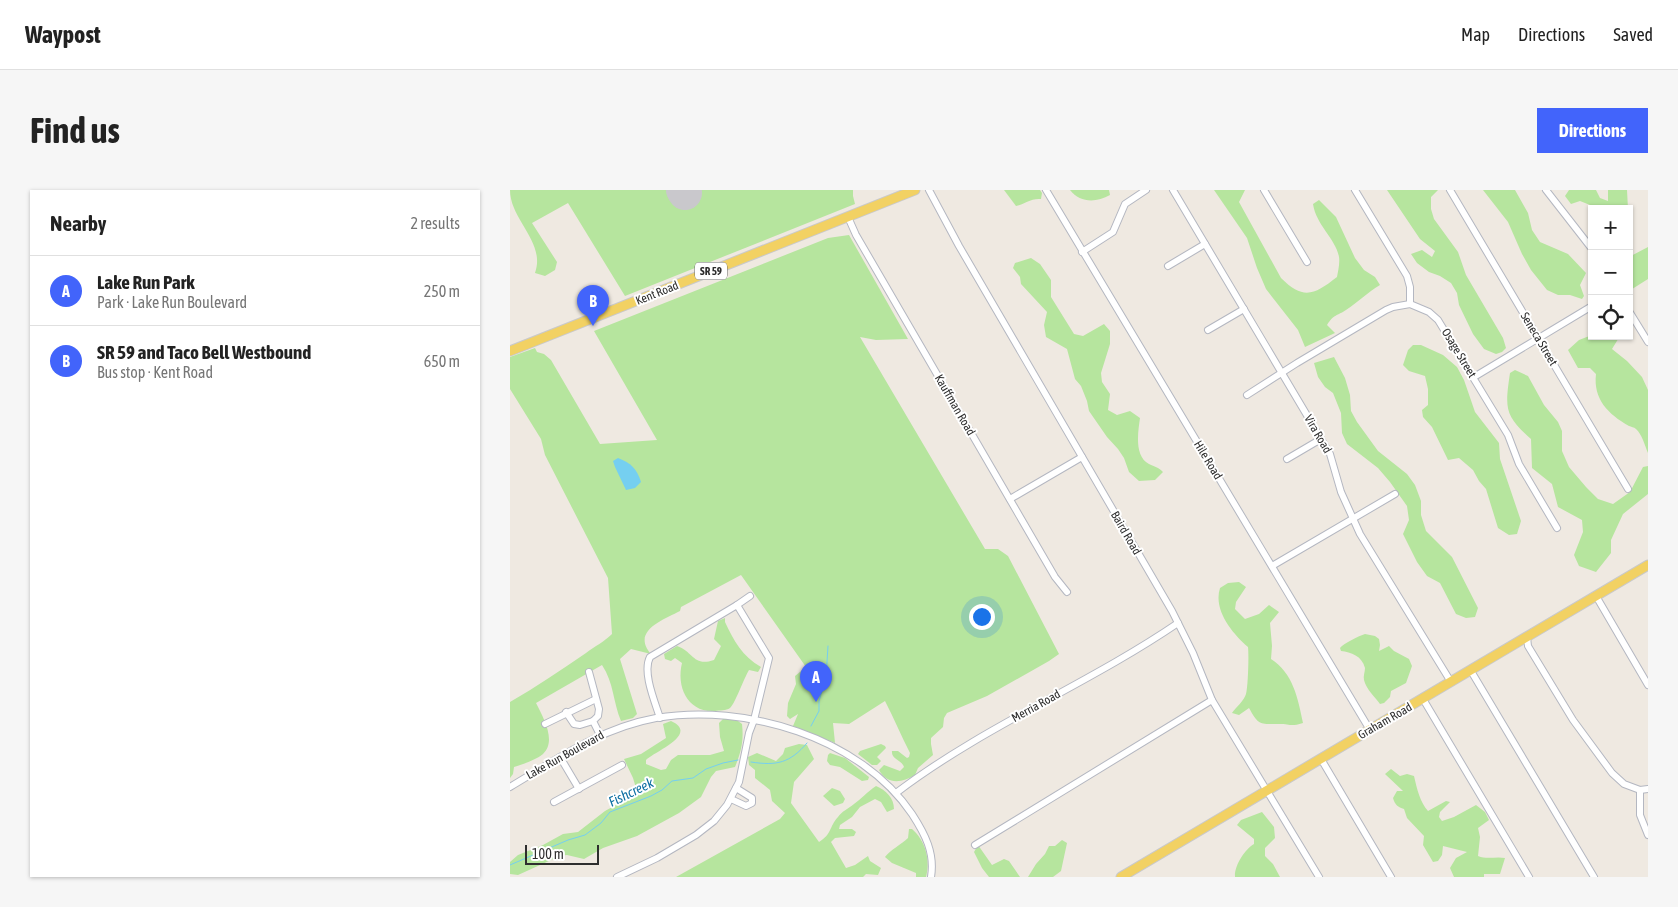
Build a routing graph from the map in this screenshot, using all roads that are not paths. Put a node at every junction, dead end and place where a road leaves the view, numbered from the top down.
1 (915, 190) edge
2 (929, 190) edge
3 (1046, 190) edge
4 (1146, 190) edge
5 (1173, 190) edge
6 (1264, 190) edge
7 (1355, 190) edge
8 (1450, 190) edge
9 (1546, 190) edge
10 (848, 217) junction
11 (1205, 244) junction
12 (1588, 244) edge
13 (1082, 252) junction
14 (1307, 262) dead end
15 (1168, 266) dead end
16 (1410, 304) junction
17 (1588, 308) edge
18 (1244, 309) junction
19 (1633, 318) edge
20 (1208, 330) dead end
21 (1539, 338) junction
22 (1648, 342) edge
23 (510, 351) edge
24 (1282, 373) junction
25 (1474, 377) junction
26 (1247, 395) dead end
27 (1321, 439) junction
28 (1082, 457) junction
29 (1287, 459) dead end
30 (1628, 488) dead end
31 (1395, 494) dead end
32 (1010, 499) junction
33 (1353, 520) junction
34 (1556, 528) dead end
35 (1648, 565) edge
36 (1272, 566) junction
37 (1067, 592) dead end
38 (750, 596) dead end
39 (1596, 596) junction
40 (737, 605) junction
41 (1178, 624) junction
42 (1527, 637) junction
43 (1471, 671) junction
44 (589, 672) dead end
45 (1451, 682) junction
46 (1648, 685) edge
47 (596, 699) junction
48 (1423, 699) junction
49 (1212, 700) junction
50 (566, 712) junction
51 (660, 718) junction
52 (754, 720) junction
53 (592, 721) junction
54 (545, 724) dead end
55 (1370, 730) junction
56 (600, 735) junction
57 (560, 757) junction
58 (1321, 759) junction
59 (622, 765) dead end
60 (510, 787) edge
61 (736, 788) junction
62 (1648, 789) edge
63 (579, 790) junction
64 (1267, 790) junction
65 (1640, 790) junction
66 (896, 792) junction
67 (730, 799) junction
68 (554, 802) dead end
69 (1648, 834) edge
70 (975, 845) dead end
71 (618, 877) edge
72 (931, 877) edge
73 (1121, 877) edge
74 (1319, 877) edge
75 (1391, 877) edge
76 (1529, 877) edge
77 (1594, 877) edge

1 - 10 main road, Kent Road / SR 59
2 - 28 street, Baird Road
3 - 13 street, Hile Road
4 - 13 street
5 - 11 street, Vira Road
6 - 14 street
7 - 16 street
8 - 21 street, Seneca Street
9 - 12 street
10 - 23 main road, Kent Road / SR 59
10 - 32 street, Kauffman Road
11 - 15 street
11 - 18 street, Vira Road
13 - 36 street, Hile Road
16 - 24 street
16 - 25 street, Osage Street
17 - 21 street
18 - 20 street
18 - 24 street, Vira Road
19 - 22 street
21 - 25 street
21 - 30 street, Seneca Street
24 - 26 street
24 - 27 street, Vira Road
25 - 34 street, Osage Street
27 - 29 street
27 - 33 street, Vira Road
28 - 32 street
28 - 41 street, Baird Road
31 - 33 street
32 - 37 street, Kauffman Road
33 - 36 street
33 - 45 street, Vira Road
35 - 39 main road, Graham Road
36 - 55 street, Hile Road
38 - 40 street
39 - 42 main road, Graham Road
39 - 46 street
40 - 51 street
40 - 52 street
41 - 49 street, Baird Road
41 - 66 street, Merria Road
42 - 43 main road, Graham Road
42 - 65 street
43 - 45 main road, Graham Road
43 - 77 street
44 - 47 street
45 - 48 main road, Graham Road
47 - 50 street
47 - 53 street
48 - 55 main road, Graham Road
48 - 76 street
49 - 64 street, Baird Road
49 - 70 street
50 - 53 street
50 - 54 street
51 - 52 street, Lake Run Boulevard
51 - 56 street, Lake Run Boulevard
52 - 61 street
52 - 66 street, Lake Run Boulevard
53 - 56 street
55 - 58 main road, Graham Road
56 - 57 street, Lake Run Boulevard
57 - 60 street, Lake Run Boulevard
57 - 63 street
58 - 64 main road, Graham Road
58 - 75 street
59 - 63 street
61 - 67 street
61 - 67 street
62 - 65 street
63 - 68 street
64 - 73 main road, Graham Road
64 - 74 street, Baird Road
65 - 69 street
66 - 72 street, Lake Run Boulevard
67 - 71 street

